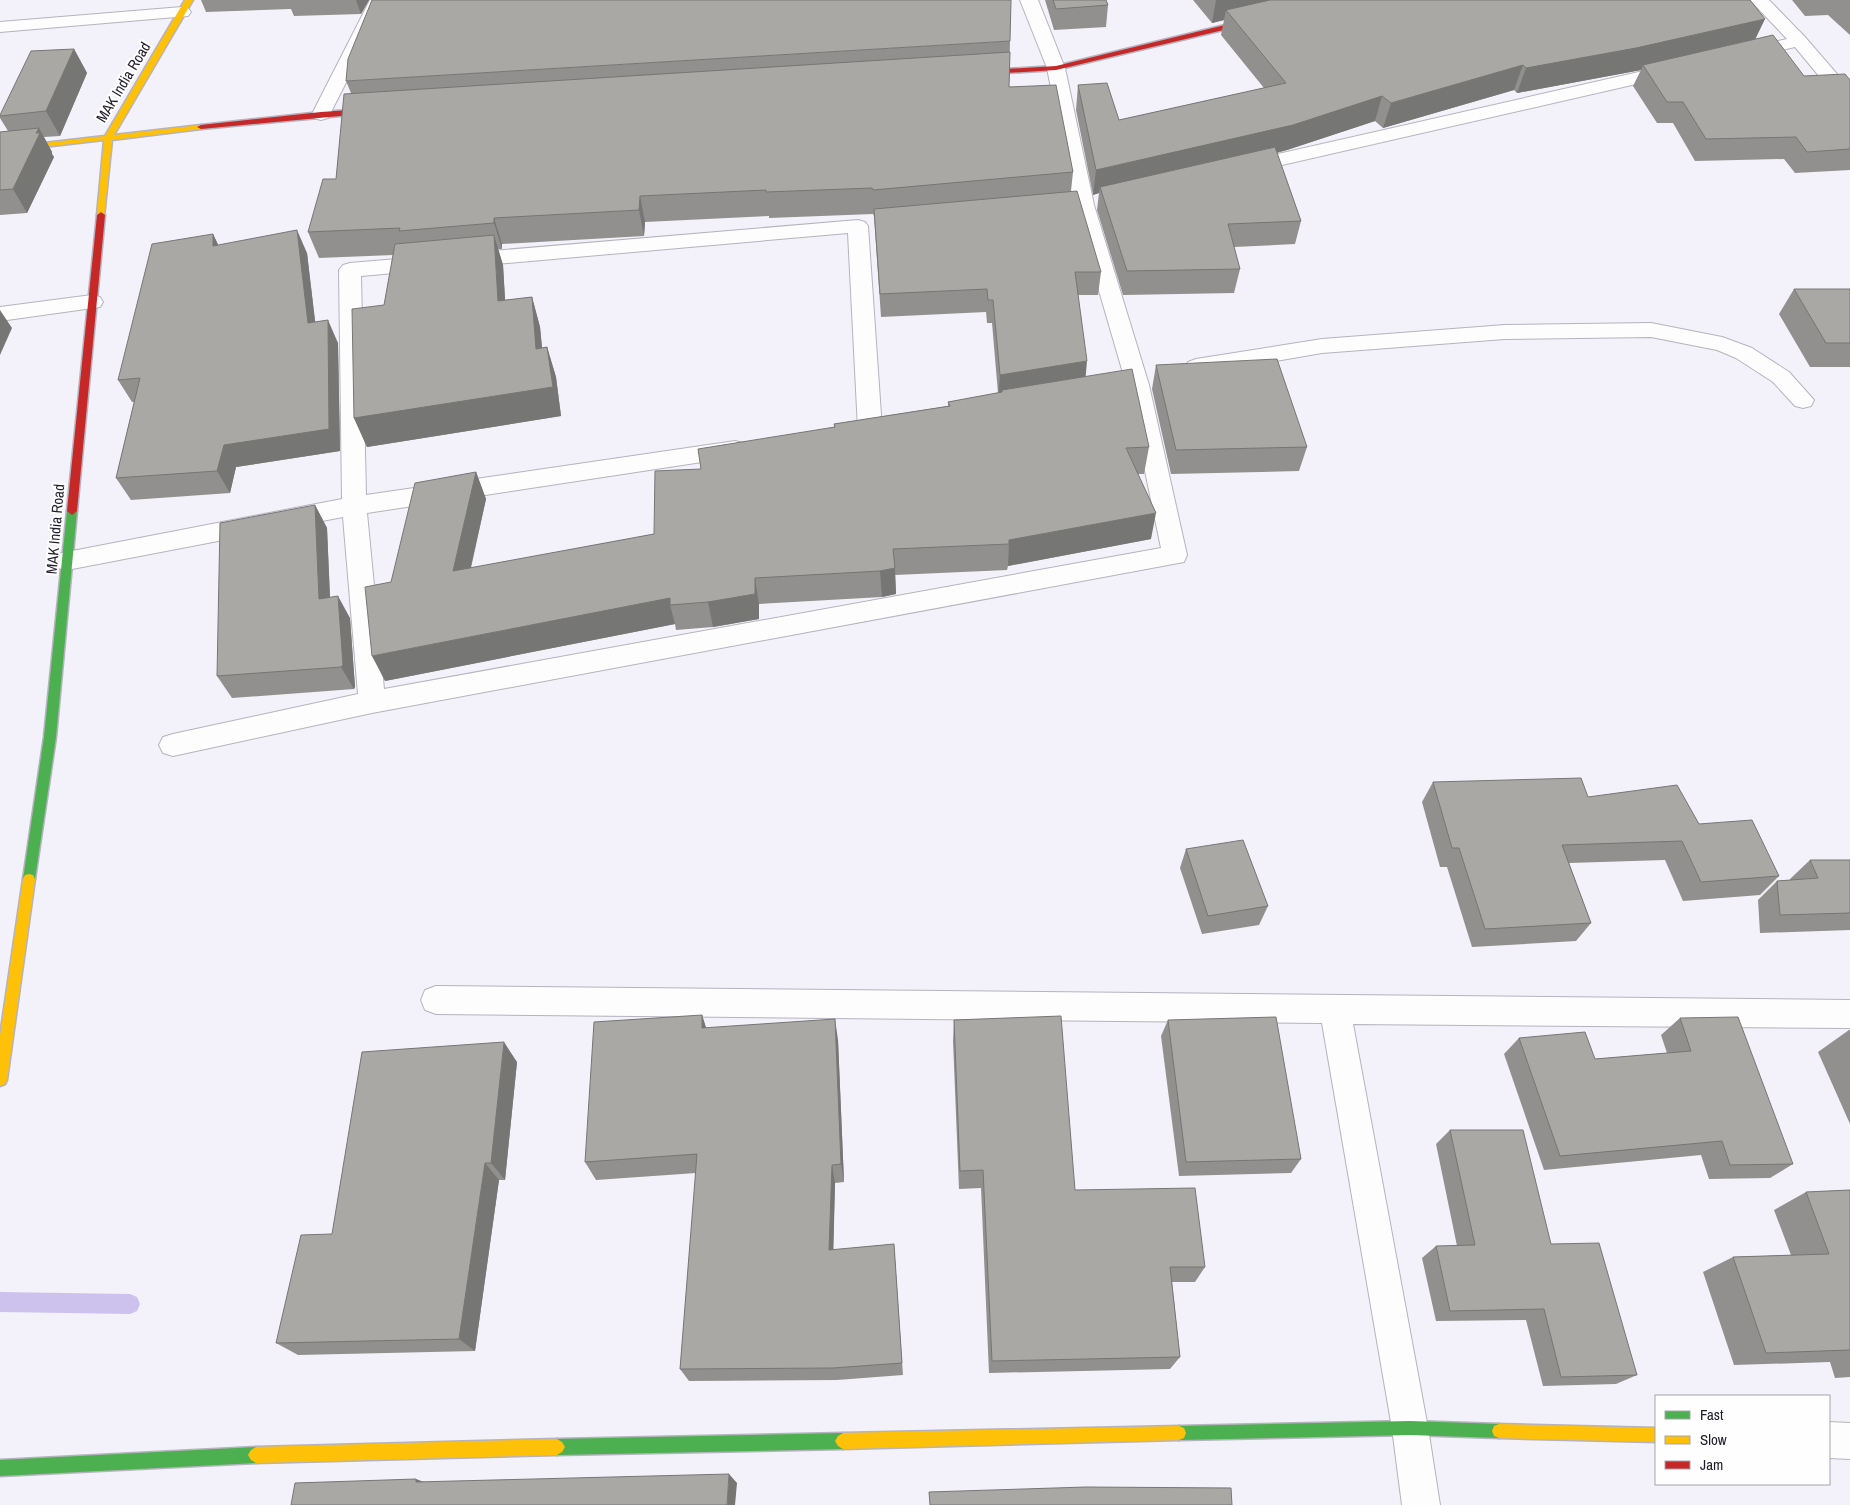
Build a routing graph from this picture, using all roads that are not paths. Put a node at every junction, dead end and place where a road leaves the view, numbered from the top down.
1 (379, 0) edge
2 (1029, 0) edge
3 (1759, 0) edge
4 (186, 6) edge
5 (1269, 16) edge
6 (0, 27) edge
7 (1800, 41) junction
8 (1732, 57) edge
9 (1693, 66) edge
10 (1056, 68) junction
11 (956, 74) edge
12 (1850, 101) edge
13 (390, 110) edge
14 (321, 114) junction
15 (108, 138) junction
16 (0, 150) edge
17 (1229, 172) edge
18 (92, 302) junction
19 (0, 314) edge
20 (1151, 377) junction
21 (1080, 395) edge
22 (1803, 400) dead end
23 (869, 429) edge
24 (753, 447) edge
25 (354, 506) junction
26 (67, 561) junction
27 (372, 702) junction
28 (173, 745) dead end
29 (436, 1000) dead end
30 (1335, 1009) junction
31 (1850, 1014) edge
32 (0, 1080) edge
33 (1410, 1428) junction
34 (1655, 1435) edge
35 (1830, 1440) edge
36 (1850, 1441) edge
37 (0, 1468) edge
38 (1422, 1505) edge

1 - 14 street
2 - 10 street
3 - 7 street
4 - 6 street
4 - 15 street, MAK India Road
5 - 10 street
7 - 8 street
7 - 12 street
9 - 17 street
10 - 11 street
10 - 20 street
13 - 14 street
14 - 15 street
15 - 16 street
15 - 18 street, MAK India Road
18 - 19 street
18 - 26 street, MAK India Road
20 - 21 street
20 - 22 street
20 - 27 street
23 - 25 street
24 - 25 street
25 - 26 street
25 - 27 street
26 - 32 street, MAK India Road
27 - 28 street
29 - 30 street
30 - 31 street
30 - 33 street
33 - 34 street
33 - 37 street
33 - 38 street
35 - 36 street

